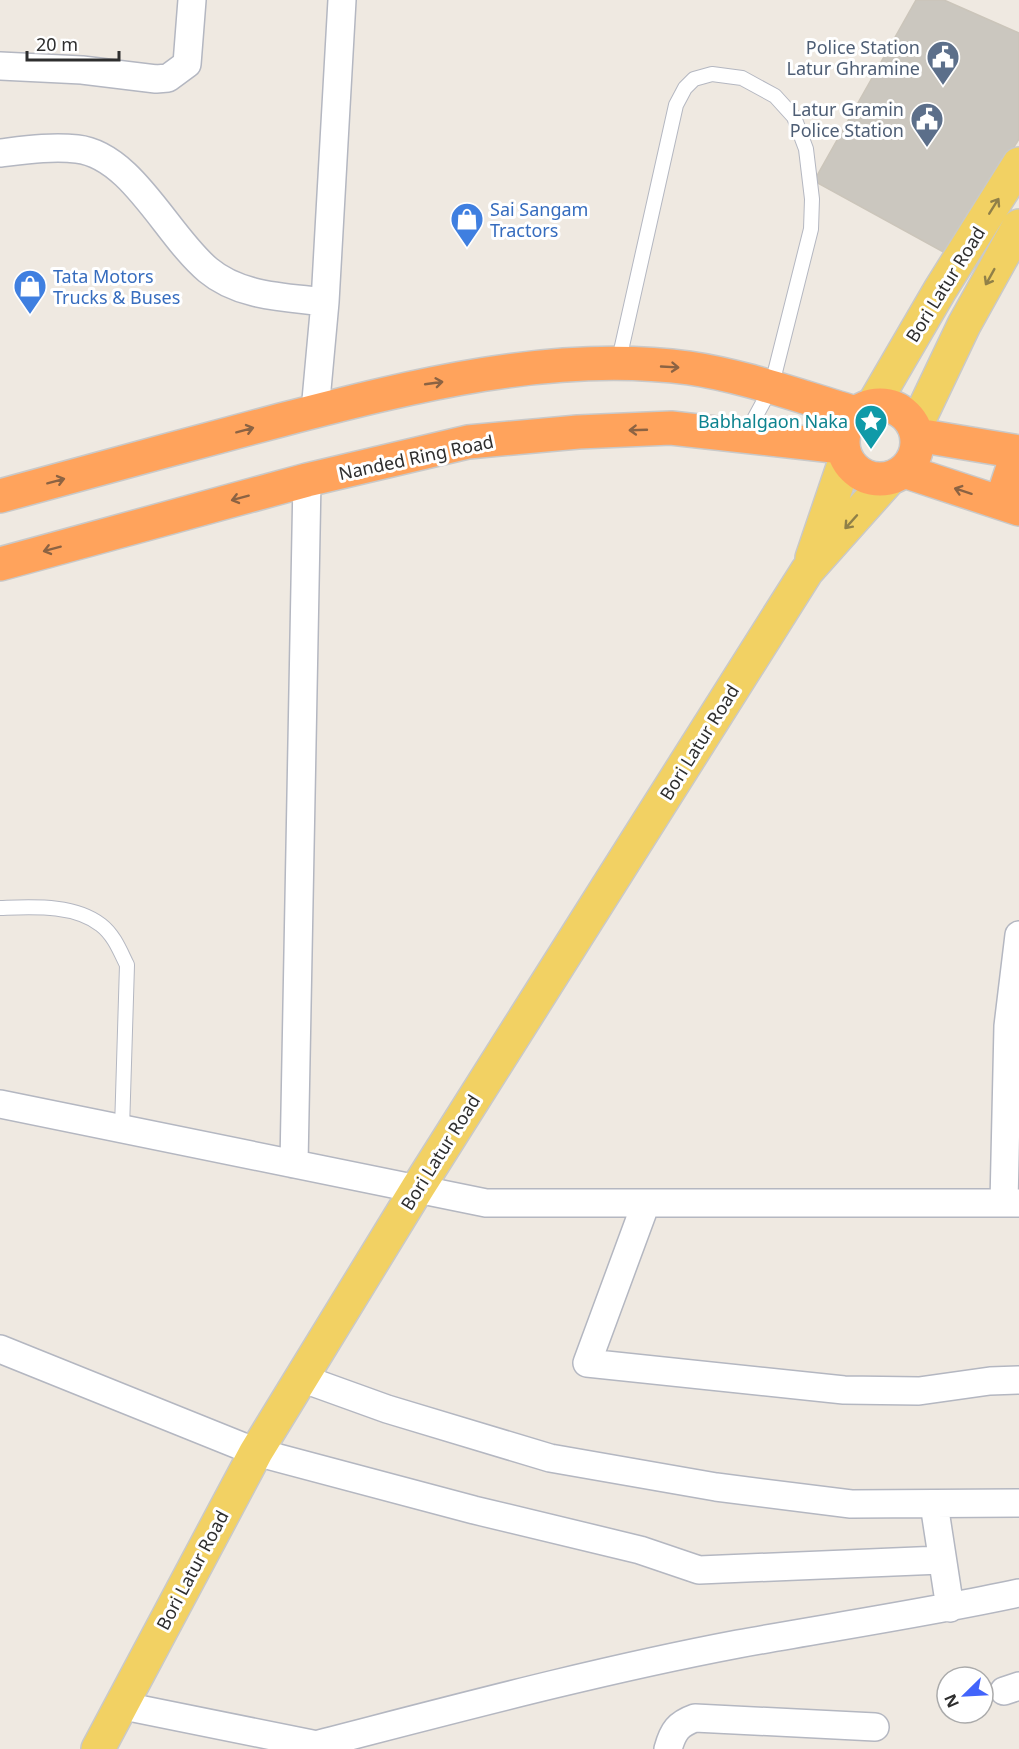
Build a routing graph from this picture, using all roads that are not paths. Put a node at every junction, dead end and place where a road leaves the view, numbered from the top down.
1 (192, 0) edge
2 (342, 0) edge
3 (0, 66) edge
4 (0, 153) edge
5 (1019, 165) edge
6 (1019, 226) edge
7 (325, 302) junction
8 (618, 364) junction
9 (771, 388) junction
10 (864, 409) junction
11 (315, 411) junction
12 (916, 432) junction
13 (746, 434) junction
14 (844, 452) junction
15 (1018, 452) edge
16 (897, 475) junction
17 (307, 480) junction
18 (0, 496) edge
19 (1010, 506) edge
20 (0, 564) edge
21 (807, 571) junction
22 (0, 908) edge
23 (1019, 935) edge
24 (0, 1104) edge
25 (122, 1129) junction
26 (294, 1164) junction
27 (417, 1189) junction
28 (646, 1203) junction
29 (1012, 1203) edge
30 (0, 1349) edge
31 (301, 1378) junction
32 (1019, 1380) edge
33 (256, 1452) junction
34 (1019, 1503) edge
35 (934, 1504) junction
36 (941, 1560) junction
37 (1019, 1593) edge
38 (950, 1608) junction
39 (119, 1706) junction
40 (875, 1727) dead end
41 (322, 1748) edge
42 (98, 1749) edge
43 (668, 1749) edge

1 - 3 street
2 - 7 street
4 - 7 street
10 -> 5 main road, Bori Latur Road
6 -> 12 main road, Bori Latur Road
7 - 11 street
8 -> 9 highway
8 - 9 lane
11 -> 8 highway
9 - 10 highway
9 - 13 lane
10 - 12 highway
10 - 14 highway
18 -> 11 highway
12 - 15 highway
12 - 16 highway
13 - 14 highway, Nanded Ring Road
13 -> 17 highway, Nanded Ring Road
14 - 16 highway
14 - 21 main road, Bori Latur Road
15 - 19 highway
19 -> 16 highway
16 -> 21 main road, Bori Latur Road
17 -> 20 highway, Nanded Ring Road
17 - 26 street
21 - 27 main road, Bori Latur Road
22 - 25 lane
23 - 29 street
24 - 25 street
25 - 26 street
26 - 27 street
27 - 28 street
27 - 31 main road, Bori Latur Road
28 - 29 street
28 - 32 street
30 - 33 street
31 - 33 main road, Bori Latur Road
31 - 35 street
33 - 36 street
33 - 39 main road, Bori Latur Road
34 - 35 street
35 - 36 street
36 - 38 street
37 - 38 street
38 - 41 street
39 - 41 street
39 - 42 main road, Bori Latur Road
40 - 43 street

